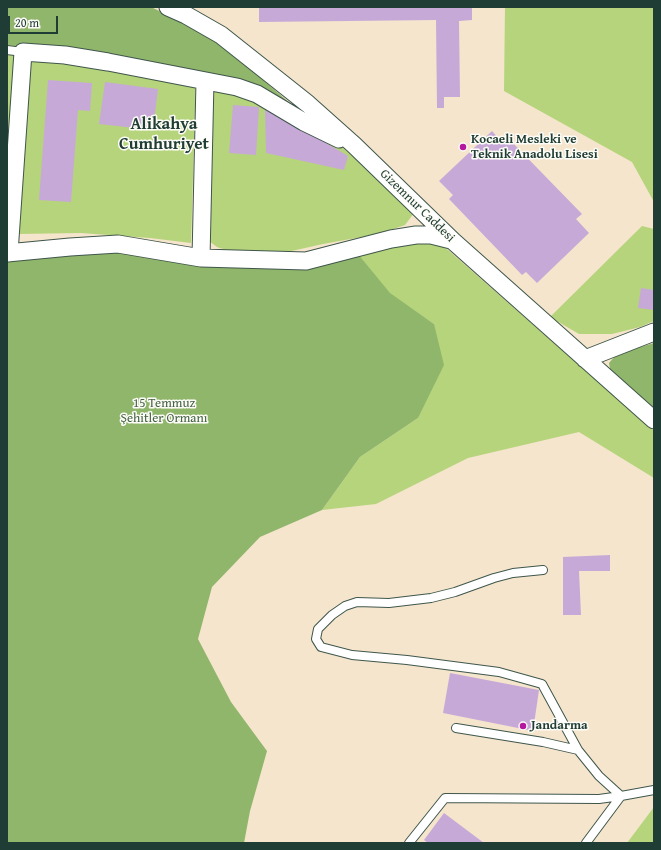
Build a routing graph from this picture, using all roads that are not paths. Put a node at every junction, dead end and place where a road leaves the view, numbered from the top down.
1 (168, 7) edge
2 (15, 51) edge
3 (205, 81) junction
4 (354, 145) junction
5 (452, 241) junction
6 (8, 253) edge
7 (201, 258) junction
8 (654, 332) edge
9 (585, 359) junction
10 (654, 420) edge
11 (543, 570) dead end
12 (456, 728) dead end
13 (578, 750) junction
14 (654, 790) edge
15 (621, 796) junction
16 (409, 843) edge
17 (586, 843) edge

1 - 4 street, Gizemnur Caddesi
2 - 3 street
2 - 6 street
3 - 4 street
3 - 7 street
4 - 5 street, Gizemnur Caddesi
5 - 7 street
5 - 9 street, Gizemnur Caddesi
6 - 7 street
8 - 9 street
9 - 10 street, Gizemnur Caddesi
11 - 13 lane
12 - 13 lane
13 - 15 lane
14 - 15 lane
15 - 16 lane
15 - 17 lane

